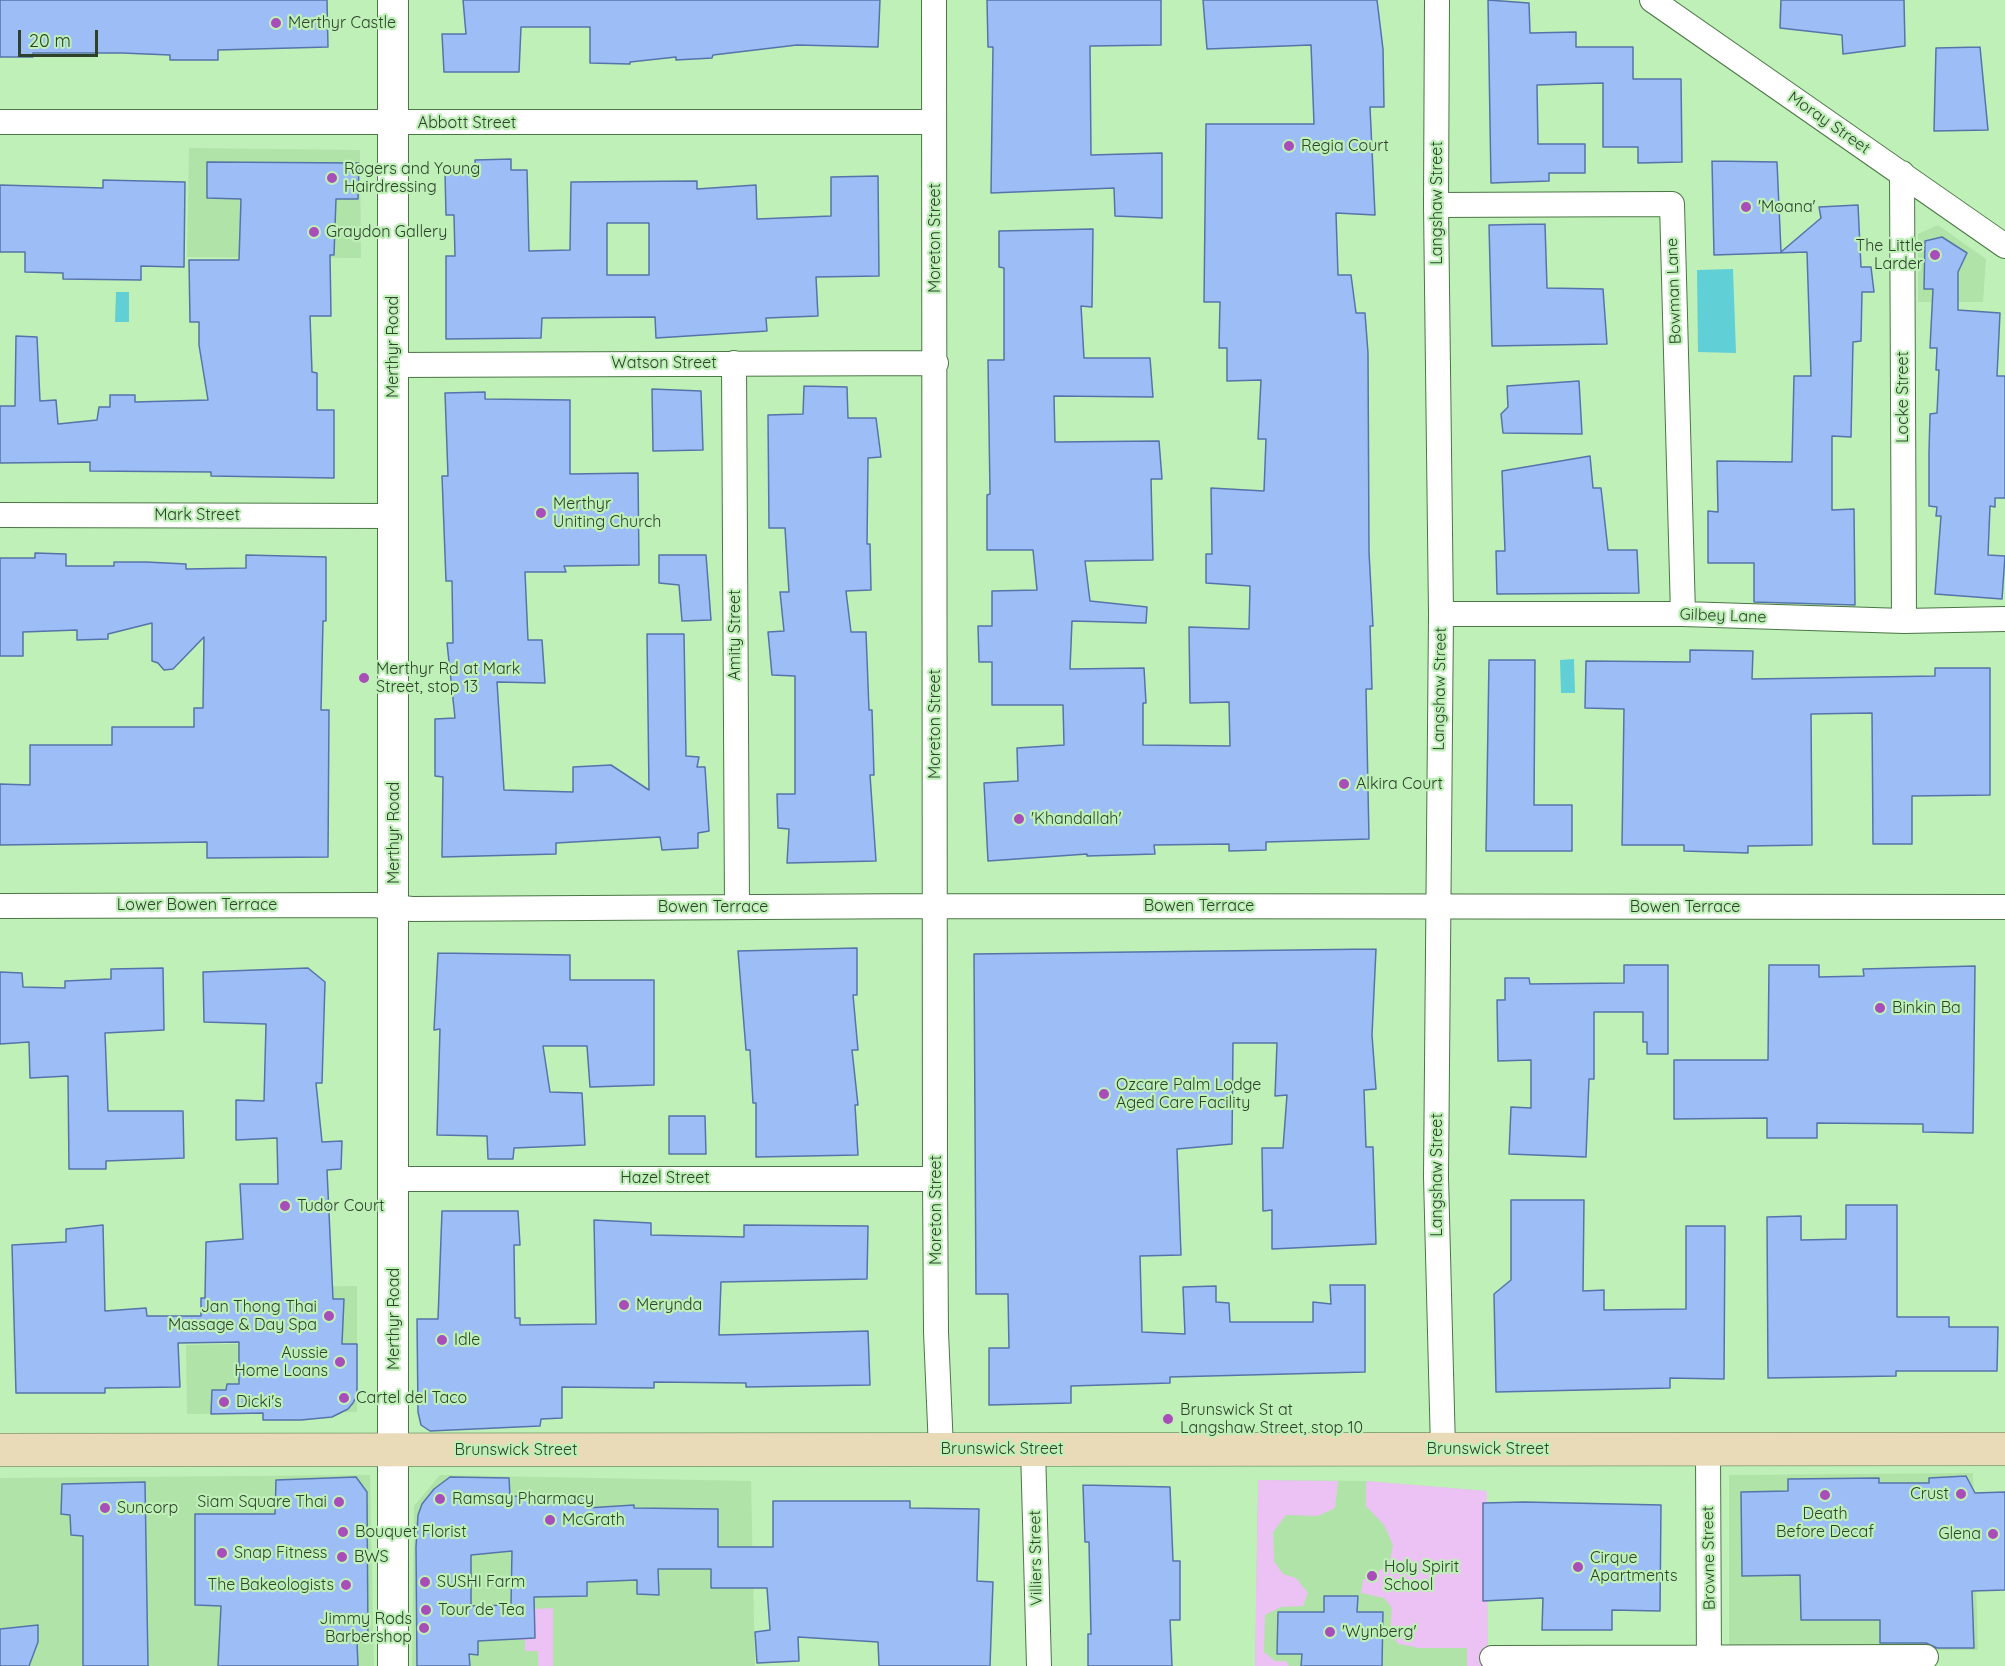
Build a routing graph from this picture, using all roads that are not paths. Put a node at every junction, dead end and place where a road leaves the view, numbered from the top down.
1 (393, 0) edge
2 (934, 0) edge
3 (1437, 0) edge
4 (1657, 1) edge
5 (0, 122) edge
6 (394, 122) junction
7 (934, 122) junction
8 (1902, 173) junction
9 (1436, 205) junction
10 (2005, 246) edge
11 (734, 363) junction
12 (936, 363) junction
13 (393, 364) junction
14 (0, 515) edge
15 (394, 516) junction
16 (1441, 614) junction
17 (1683, 614) junction
18 (2005, 619) edge
19 (1904, 621) junction
20 (0, 906) edge
21 (935, 906) junction
22 (737, 907) junction
23 (1438, 907) junction
24 (2005, 907) edge
25 (394, 908) junction
26 (394, 1179) junction
27 (935, 1179) junction
28 (941, 1449) junction
29 (1033, 1449) junction
30 (1443, 1449) junction
31 (2005, 1449) edge
32 (0, 1450) edge
33 (1708, 1450) junction
34 (394, 1451) junction
35 (1926, 1657) dead end
36 (1492, 1658) dead end
37 (1710, 1662) edge
38 (393, 1666) edge
39 (1039, 1666) edge

1 - 6 street, Merthyr Road
2 - 7 street, Moreton Street
3 - 9 street, Langshaw Street
4 - 8 street, Moray Street
5 - 6 street, Abbott Street
6 - 7 street, Abbott Street
6 - 13 street, Merthyr Road
7 - 12 street, Moreton Street
8 - 10 street, Moray Street
8 - 19 street, Locke Street
9 - 16 street, Langshaw Street
9 - 17 street, Bowman Lane
11 - 12 street, Watson Street
11 - 13 street, Watson Street
11 - 22 street, Amity Street
12 - 21 street, Moreton Street
13 - 15 street, Merthyr Road
14 - 15 street, Mark Street
15 - 25 street, Merthyr Road
16 - 17 street, Gilbey Lane
16 - 23 street, Langshaw Street
17 - 19 street, Gilbey Lane
18 - 19 street, Gilbey Lane
20 - 25 street, Lower Bowen Terrace
21 - 22 street, Bowen Terrace
21 - 23 street, Bowen Terrace
21 - 27 street, Moreton Street
22 - 25 street, Bowen Terrace
23 - 24 street, Bowen Terrace
23 - 30 street, Langshaw Street
25 - 26 street, Merthyr Road
26 - 27 street, Hazel Street
26 - 34 street, Merthyr Road
27 - 28 street, Moreton Street
28 - 29 main road, Brunswick Street
28 - 34 main road, Brunswick Street
29 - 30 main road, Brunswick Street
29 - 39 street, Villiers Street
30 - 33 main road, Brunswick Street
31 - 33 main road, Brunswick Street
32 - 34 main road, Brunswick Street
33 - 37 street, Browne Street
34 - 38 street, Merthyr Road
35 - 37 street
36 - 37 street

